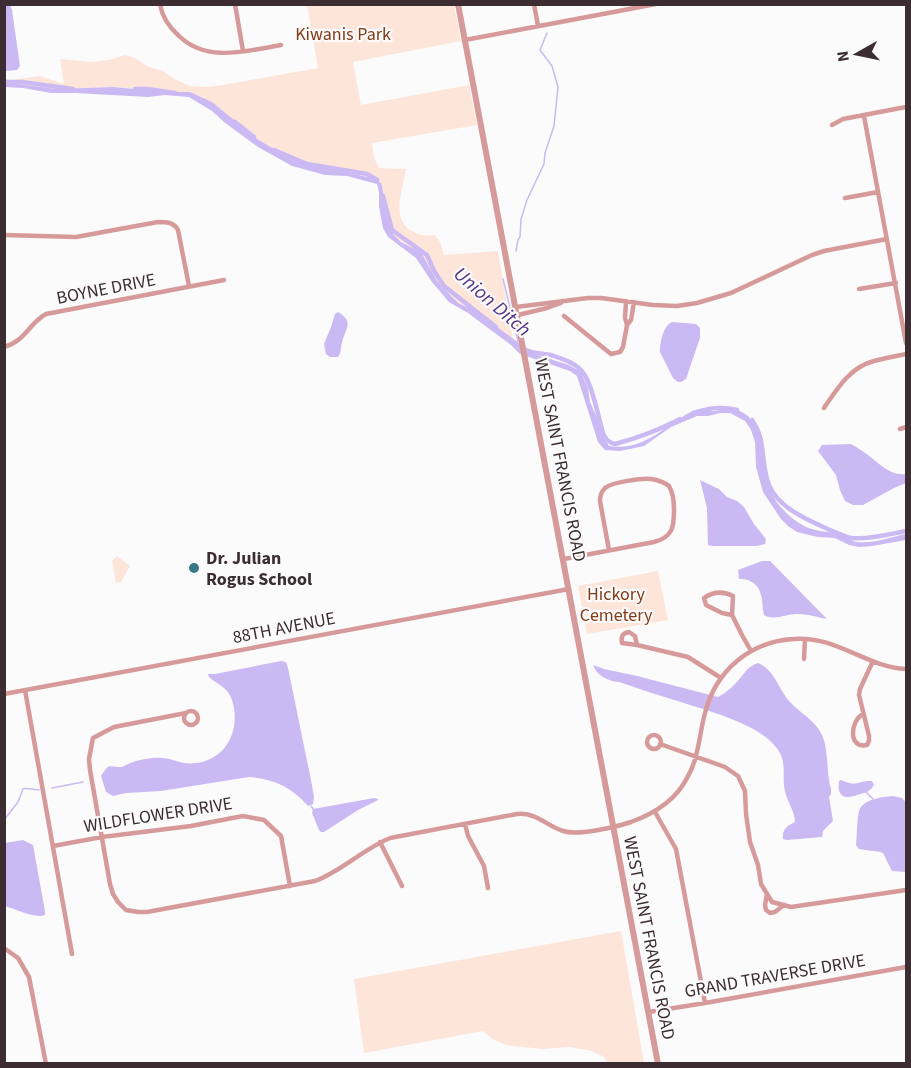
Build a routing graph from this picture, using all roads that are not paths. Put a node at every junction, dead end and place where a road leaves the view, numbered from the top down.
1 (160, 4) edge
2 (235, 4) edge
3 (458, 4) edge
4 (534, 4) edge
5 (656, 4) edge
6 (538, 26) junction
7 (465, 40) junction
8 (281, 45) dead end
9 (243, 51) junction
10 (906, 107) edge
11 (864, 116) junction
12 (832, 125) dead end
13 (878, 192) junction
14 (845, 198) dead end
15 (4, 235) edge
16 (887, 239) junction
17 (224, 280) dead end
18 (896, 283) junction
19 (189, 286) junction
20 (859, 289) dead end
21 (563, 301) junction
22 (627, 301) junction
23 (634, 302) junction
24 (516, 307) junction
25 (518, 315) junction
26 (564, 316) dead end
27 (627, 325) junction
28 (906, 344) edge
29 (4, 347) edge
30 (906, 354) edge
31 (824, 408) dead end
32 (906, 427) edge
33 (900, 429) dead end
34 (609, 550) junction
35 (564, 559) junction
36 (569, 589) junction
37 (732, 615) junction
38 (805, 639) junction
39 (637, 645) dead end
40 (751, 651) junction
41 (804, 659) dead end
42 (873, 661) junction
43 (906, 669) edge
44 (721, 678) junction
45 (26, 690) junction
46 (4, 694) edge
47 (186, 713) dead end
48 (863, 714) junction
49 (660, 744) dead end
50 (696, 757) junction
51 (655, 812) junction
52 (465, 824) junction
53 (612, 826) junction
54 (102, 837) junction
55 (380, 843) junction
56 (53, 846) junction
57 (290, 886) junction
58 (402, 886) dead end
59 (488, 888) dead end
60 (906, 890) edge
61 (767, 894) junction
62 (784, 905) junction
63 (4, 948) edge
64 (72, 954) dead end
65 (906, 967) edge
66 (705, 1003) junction
67 (649, 1012) junction
68 (45, 1064) edge
69 (658, 1064) edge

1 - 9 street
2 - 9 street
3 - 7 street, WEST SAINT FRANCIS ROAD
4 - 6 street
5 - 6 street
6 - 7 street
7 - 24 street, WEST SAINT FRANCIS ROAD
8 - 9 street
10 - 11 street
11 - 12 street
11 - 13 street
13 - 14 street
13 - 16 street
15 - 19 street
16 - 18 street
16 - 23 street
17 - 19 street, BOYNE DRIVE
18 - 20 street
18 - 28 street
19 - 29 street, BOYNE DRIVE
21 - 22 street
21 - 24 street
21 - 25 street
22 - 23 street
22 - 27 street
23 - 27 street
24 - 25 street, WEST SAINT FRANCIS ROAD
25 - 35 street, WEST SAINT FRANCIS ROAD
26 - 27 street
30 - 31 street
32 - 33 street
34 - 34 street
34 - 35 street
35 - 36 street, WEST SAINT FRANCIS ROAD
36 - 45 street, 88TH AVENUE
36 - 53 street, WEST SAINT FRANCIS ROAD
37 - 37 street
37 - 40 street
38 - 40 street
38 - 41 street
38 - 42 street
39 - 44 street
40 - 44 street
42 - 43 street
42 - 48 street
44 - 50 street
45 - 46 street, 88TH AVENUE
45 - 56 street
47 - 54 street
48 - 48 street
49 - 50 street
50 - 51 street
50 - 61 street
51 - 53 street
51 - 66 street
52 - 53 street
52 - 55 street
52 - 59 street
53 - 67 street, WEST SAINT FRANCIS ROAD
54 - 56 street, WILDFLOWER DRIVE
54 - 57 street, WILDFLOWER DRIVE
54 - 57 street
55 - 57 street
55 - 58 street
56 - 64 street
60 - 62 street
61 - 62 street
61 - 62 street
63 - 68 street
65 - 66 street, GRAND TRAVERSE DRIVE
66 - 67 street, GRAND TRAVERSE DRIVE
67 - 69 street, WEST SAINT FRANCIS ROAD

